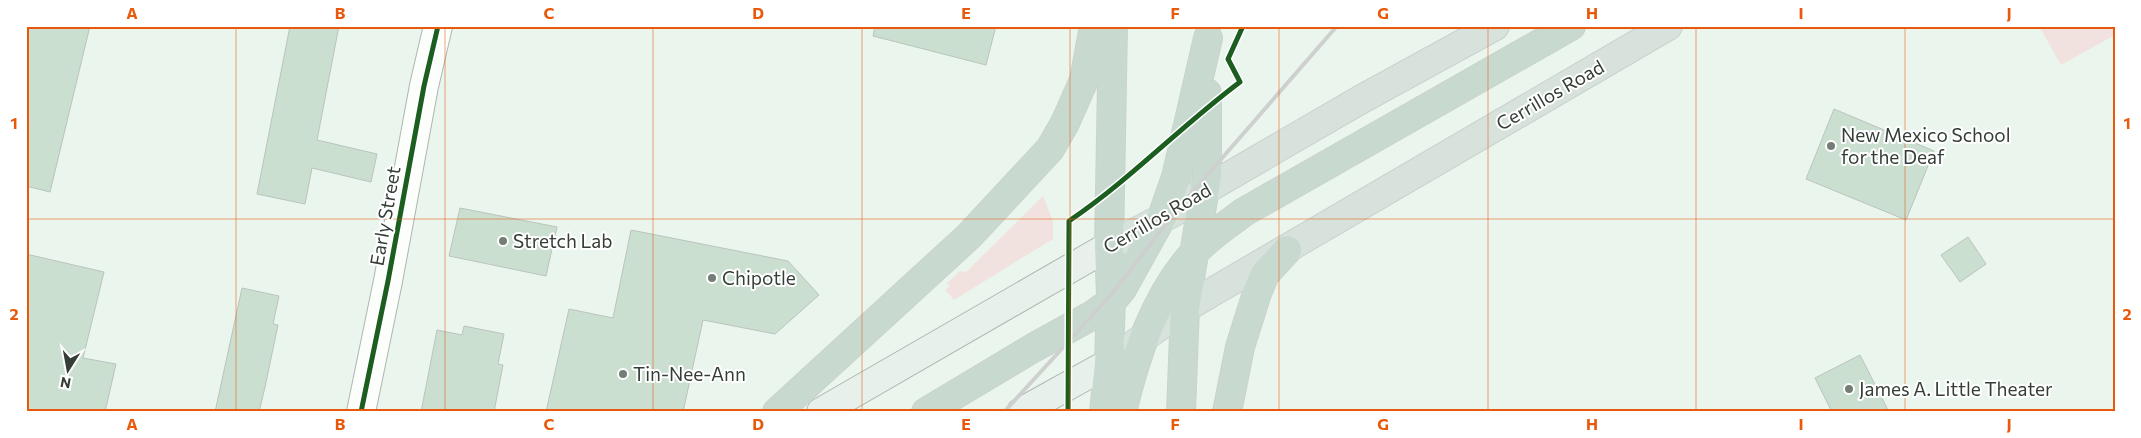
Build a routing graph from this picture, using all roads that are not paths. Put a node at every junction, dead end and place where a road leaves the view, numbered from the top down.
1 (438, 26) edge
2 (1094, 26) edge
3 (1113, 26) edge
4 (1494, 26) edge
5 (1571, 26) edge
6 (1668, 26) edge
7 (1209, 32) edge
8 (1205, 190) junction
9 (1162, 217) junction
10 (1109, 246) junction
11 (1287, 250) junction
12 (1195, 252) junction
13 (1111, 302) junction
14 (1185, 308) junction
15 (1146, 337) junction
16 (1109, 363) junction
17 (361, 412) edge
18 (777, 412) edge
19 (821, 412) edge
20 (926, 412) edge
21 (1022, 412) edge
22 (1104, 412) edge
23 (1122, 412) edge
24 (1180, 412) edge
25 (1227, 412) edge

1 - 17 street, Early Street
2 - 18 highway
3 - 10 highway
4 - 8 main road, Cerrillos Road
5 - 12 highway
6 - 11 main road, Cerrillos Road
7 - 8 highway
7 - 9 highway
8 - 9 main road, Cerrillos Road
8 - 12 highway
9 - 10 main road, Cerrillos Road
9 - 13 highway
10 - 13 highway
10 - 19 main road, Cerrillos Road
11 - 14 main road, Cerrillos Road
11 - 25 highway
12 - 14 highway
12 - 15 highway
13 - 16 highway
13 - 20 highway
14 - 15 main road, Cerrillos Road
14 - 24 highway
15 - 16 main road, Cerrillos Road
15 - 23 highway
16 - 21 main road, Cerrillos Road
16 - 22 highway

